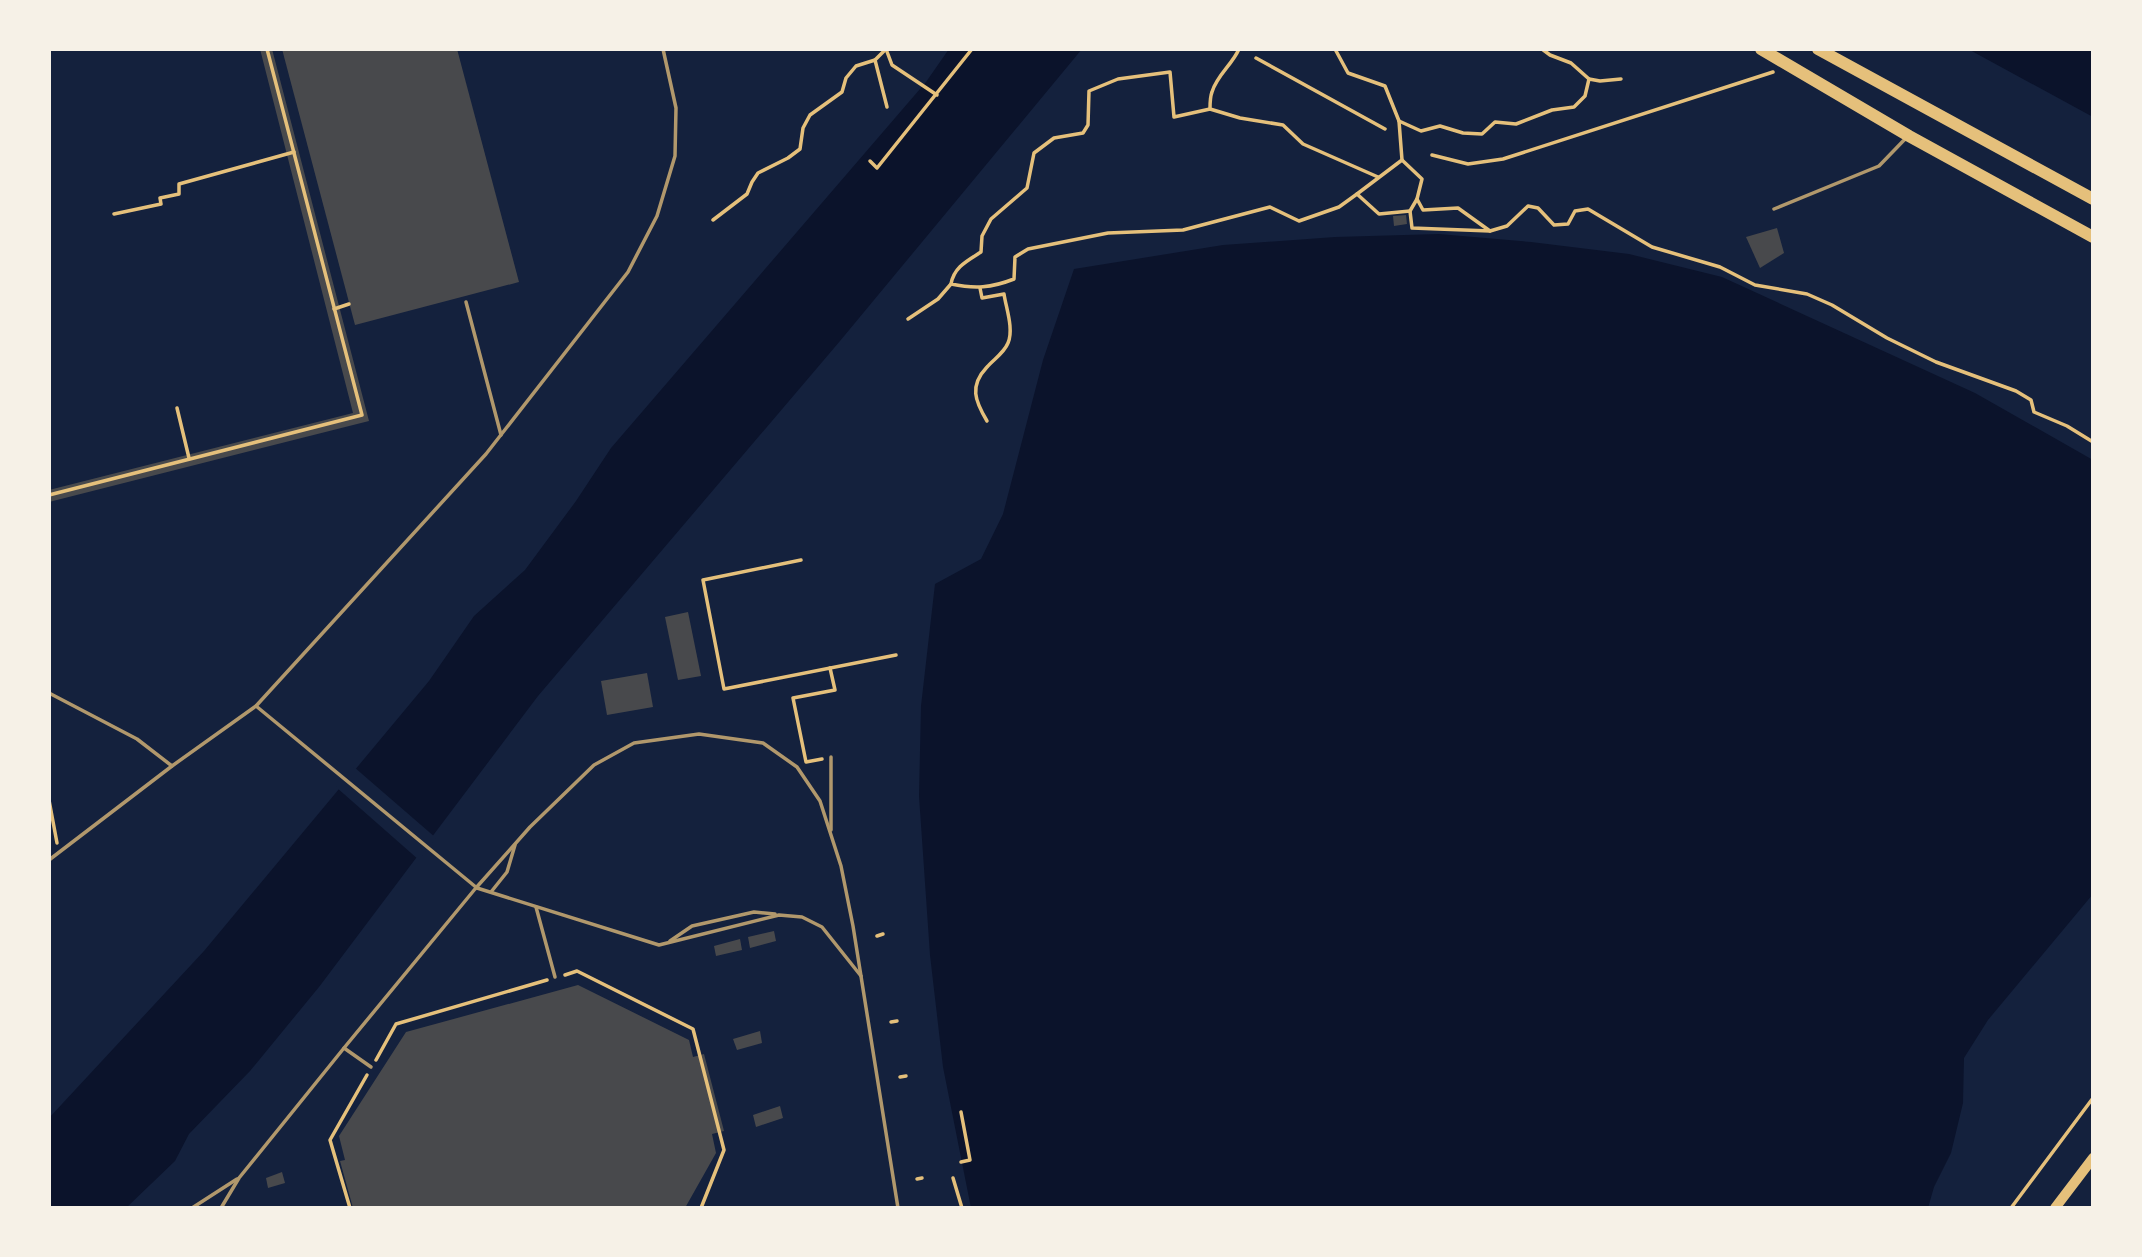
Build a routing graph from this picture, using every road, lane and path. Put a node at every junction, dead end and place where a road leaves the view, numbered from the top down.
1 (267, 49) edge
2 (663, 49) edge
3 (886, 49) edge
4 (972, 49) edge
5 (1239, 49) edge
6 (1335, 49) edge
7 (1542, 49) edge
8 (1761, 49) edge
9 (1818, 49) edge
10 (1256, 58) dead end
11 (875, 60) junction
12 (1791, 66) junction
13 (1589, 79) junction
14 (1621, 79) dead end
15 (937, 95) junction
16 (887, 107) dead end
17 (1210, 109) junction
18 (1399, 121) junction
19 (1385, 129) dead end
20 (1909, 136) junction
21 (293, 152) junction
22 (1432, 155) dead end
23 (1402, 160) junction
24 (870, 161) dead end
25 (1378, 177) junction
26 (1357, 194) junction
27 (1417, 199) junction
28 (2093, 199) edge
29 (1774, 209) dead end
30 (1410, 211) junction
31 (114, 214) dead end
32 (713, 220) dead end
33 (1490, 231) junction
34 (2093, 237) edge
35 (951, 284) junction
36 (980, 288) junction
37 (466, 302) dead end
38 (349, 304) dead end
39 (334, 309) junction
40 (908, 318) dead end
41 (177, 408) dead end
42 (987, 421) dead end
43 (501, 435) junction
44 (2093, 442) edge
45 (190, 458) junction
46 (49, 495) edge
47 (801, 560) dead end
48 (896, 655) dead end
49 (830, 667) junction
50 (49, 693) edge
51 (256, 706) junction
52 (831, 757) joint
53 (172, 766) junction
54 (49, 800) edge
55 (831, 836) junction
56 (516, 843) junction
57 (58, 853) junction
58 (49, 860) edge
59 (477, 888) junction
60 (491, 892) junction
61 (536, 907) junction
62 (779, 915) junction
63 (883, 934) dead end
64 (877, 936) dead end
65 (668, 942) junction
66 (555, 977) junction
67 (862, 978) junction
68 (897, 1021) dead end
69 (891, 1022) dead end
70 (344, 1048) junction
71 (371, 1067) junction
72 (2093, 1098) edge
73 (961, 1112) dead end
74 (2093, 1158) edge
75 (961, 1162) dead end
76 (239, 1178) junction
77 (953, 1178) dead end
78 (192, 1208) edge
79 (221, 1208) edge
80 (350, 1208) edge
81 (701, 1208) edge
82 (898, 1208) edge
83 (962, 1208) edge
84 (2011, 1208) edge
85 (2055, 1208) edge

1 - 21 path
2 - 43 lane
3 - 11 path
3 - 15 path
4 - 15 path
5 - 17 path
6 - 18 path
7 - 13 path
8 - 12 main road
9 - 28 main road
10 - 19 path
11 - 16 path
11 - 32 path
12 - 20 main road
12 - 22 path
13 - 14 path
13 - 18 path
15 - 24 path
17 - 25 path
17 - 35 path
18 - 23 path
20 - 29 lane
20 - 34 main road
21 - 31 path
21 - 39 path
23 - 25 path
23 - 27 path
25 - 26 path
26 - 30 path
26 - 36 path
27 - 30 path
27 - 33 path
30 - 33 path
33 - 44 path
35 - 36 path
35 - 40 path
36 - 42 path
37 - 43 lane
38 - 39 path
39 - 45 path
41 - 45 path
43 - 51 lane
45 - 46 path
47 - 49 path
48 - 49 path
49 - 52 path
50 - 53 lane
51 - 53 lane
51 - 59 lane
52 - 55 lane
53 - 57 lane
54 - 57 path
55 - 56 lane
55 - 67 lane
56 - 59 lane
56 - 60 lane
57 - 58 lane
59 - 60 lane
59 - 70 lane
60 - 61 lane
61 - 65 lane
61 - 66 lane
62 - 65 lane
62 - 65 lane
62 - 67 lane
63 - 64 path
66 - 71 path
66 - 81 path
67 - 82 lane
68 - 69 path
70 - 71 lane
70 - 76 lane
71 - 80 path
72 - 84 path
73 - 75 path
74 - 85 main road
76 - 78 lane
76 - 79 lane
77 - 83 path

